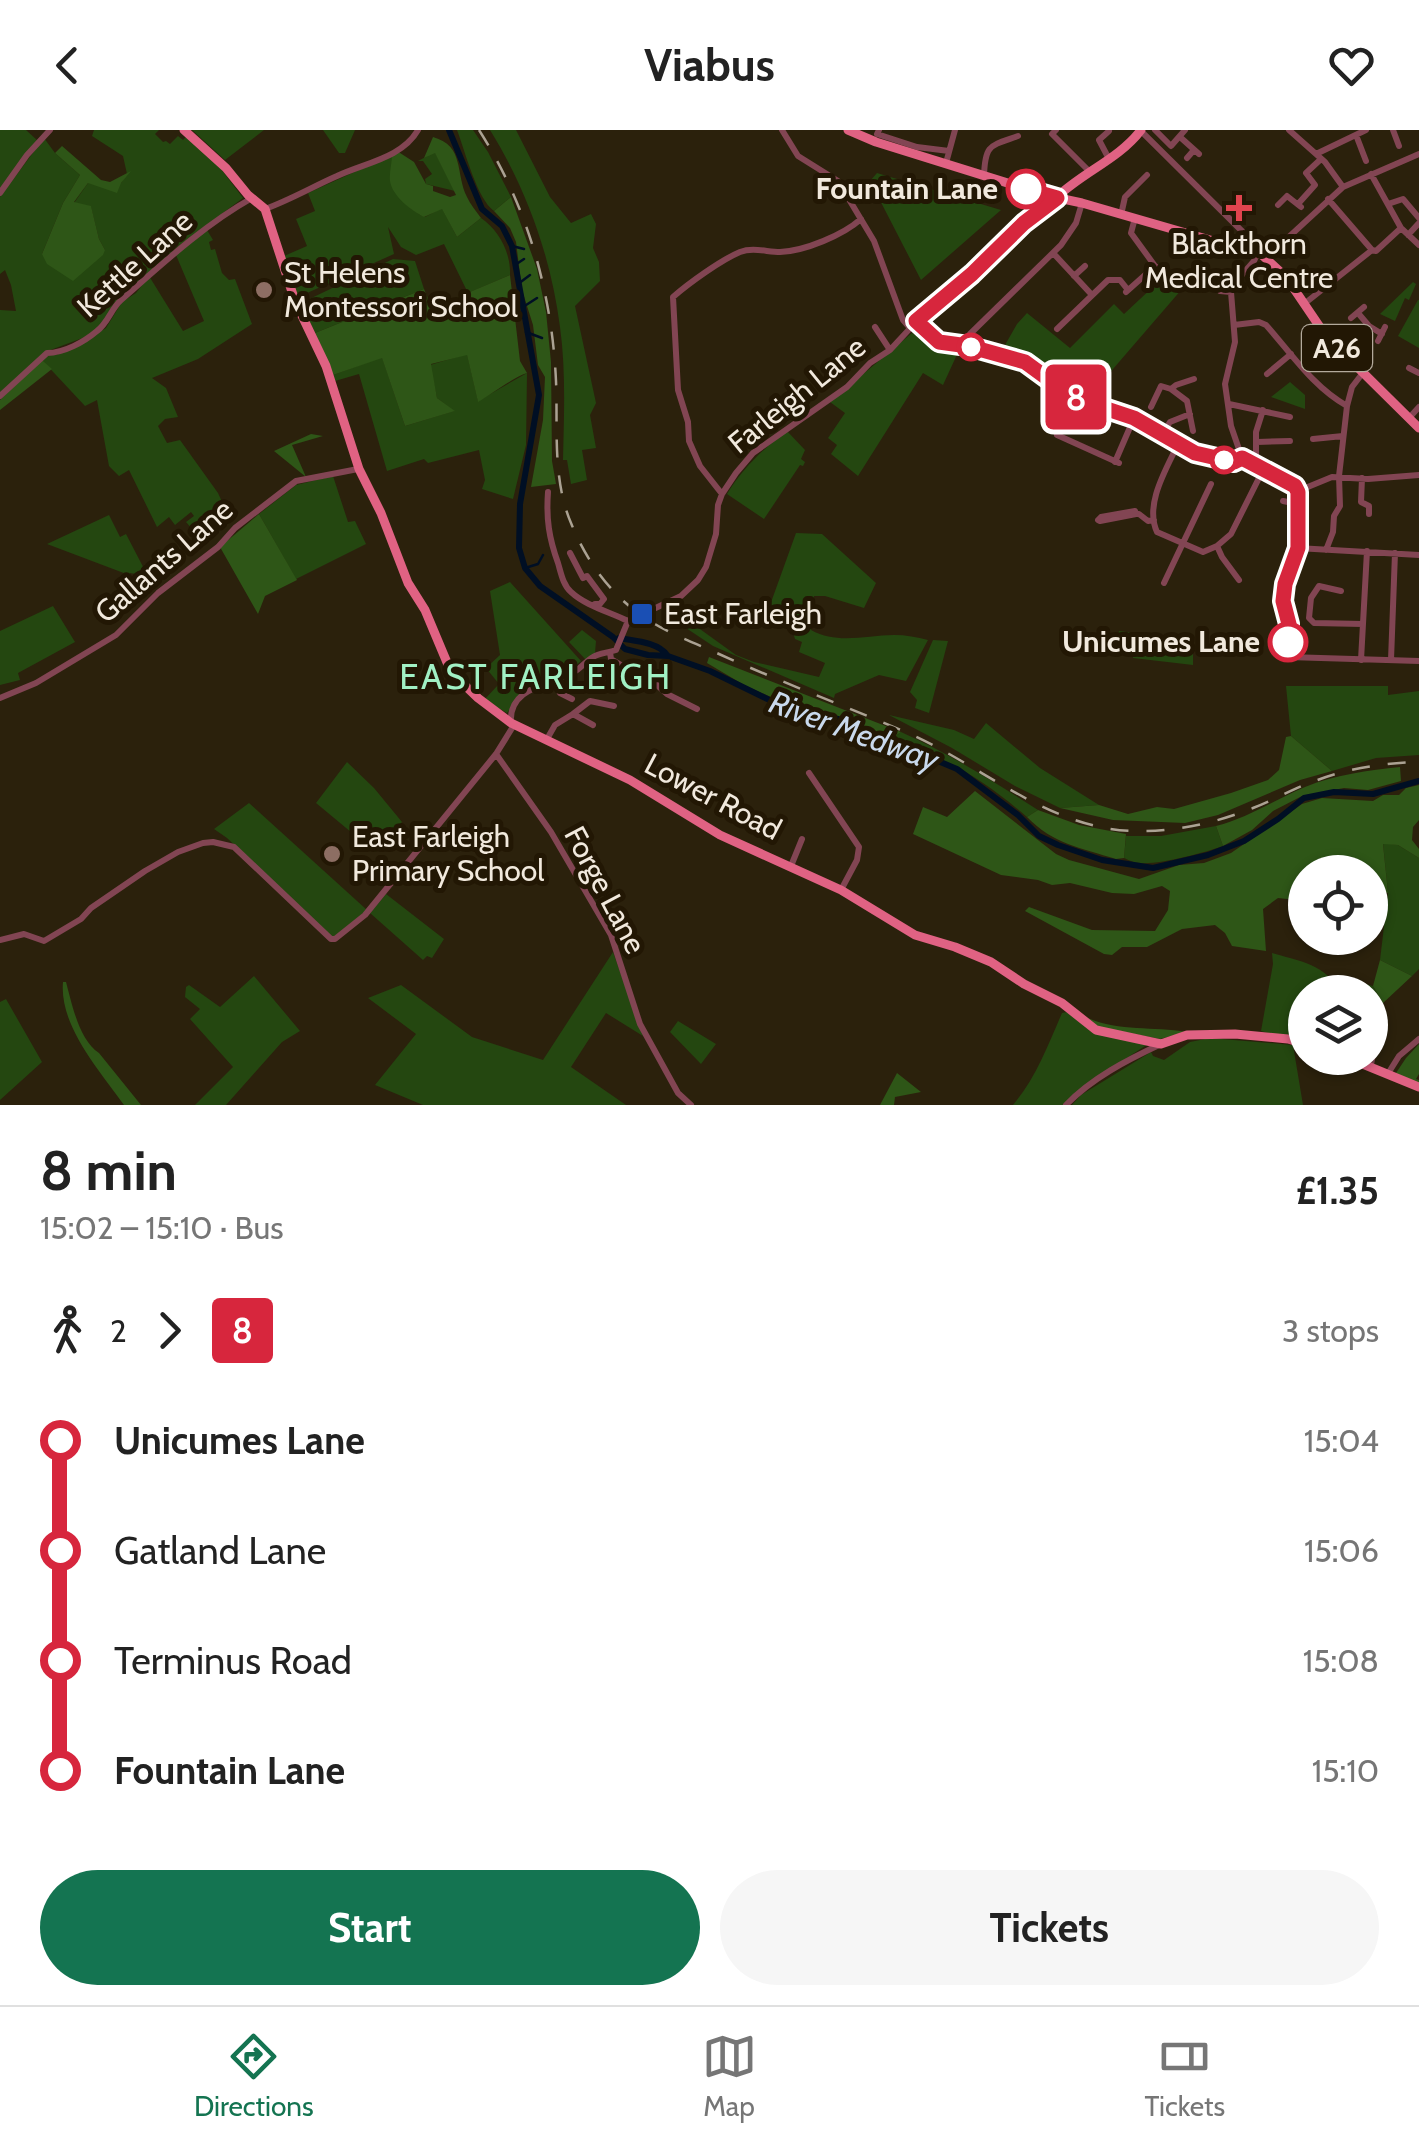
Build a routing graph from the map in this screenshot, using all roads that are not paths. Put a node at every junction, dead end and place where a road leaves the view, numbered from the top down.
1 (50, 130) edge
2 (184, 130) edge
3 (418, 130) edge
4 (782, 130) edge
5 (848, 130) edge
6 (955, 130) edge
7 (1056, 130) edge
8 (1109, 130) edge
9 (1141, 130) edge
10 (1155, 130) edge
11 (1289, 130) edge
12 (1366, 130) edge
13 (1393, 130) edge
14 (878, 132) edge
15 (1182, 133) edge
16 (1356, 135) junction
17 (1015, 139) dead end
18 (1400, 146) dead end
19 (949, 152) junction
20 (1418, 155) edge
21 (1319, 156) junction
22 (1188, 158) dead end
23 (1110, 160) junction
24 (1366, 160) dead end
25 (946, 163) junction
26 (1090, 172) junction
27 (1147, 174) dead end
28 (1371, 174) junction
29 (984, 176) junction
30 (1343, 187) junction
31 (0, 192) edge
32 (252, 198) junction
33 (1057, 198) junction
34 (1328, 199) junction
35 (1082, 203) junction
36 (1388, 204) junction
37 (1278, 205) dead end
38 (264, 210) junction
39 (1121, 214) junction
40 (1135, 218) junction
41 (861, 220) junction
42 (1419, 220) edge
43 (1400, 228) junction
44 (1408, 235) junction
45 (1418, 245) edge
46 (1372, 250) junction
47 (1259, 252) junction
48 (1054, 254) junction
49 (1085, 266) dead end
50 (1153, 271) dead end
51 (1074, 276) junction
52 (1223, 279) dead end
53 (1232, 288) junction
54 (1092, 295) junction
55 (1304, 304) junction
56 (1358, 313) dead end
57 (913, 324) junction
58 (1234, 325) junction
59 (1369, 326) junction
60 (875, 328) dead end
61 (1057, 329) dead end
62 (1382, 334) dead end
63 (968, 346) junction
64 (890, 350) junction
65 (1341, 351) junction
66 (1291, 354) junction
67 (1267, 374) dead end
68 (1362, 374) junction
69 (1194, 379) dead end
70 (1171, 389) junction
71 (0, 396) edge
72 (1228, 404) junction
73 (1347, 406) junction
74 (1419, 407) edge
75 (1151, 408) dead end
76 (1262, 410) junction
77 (1190, 414) junction
78 (1134, 418) junction
79 (1290, 418) dead end
80 (1410, 418) junction
81 (1419, 428) edge
82 (1193, 431) dead end
83 (1163, 433) junction
84 (1343, 436) junction
85 (1059, 438) dead end
86 (1313, 439) dead end
87 (1290, 441) dead end
88 (1179, 442) junction
89 (1257, 442) junction
90 (1242, 458) junction
91 (1256, 459) dead end
92 (359, 469) junction
93 (1264, 470) junction
94 (1419, 475) edge
95 (1339, 476) junction
96 (1362, 478) junction
97 (1212, 484) dead end
98 (548, 492) dead end
99 (1298, 492) junction
100 (722, 494) junction
101 (1287, 501) dead end
102 (1298, 504) junction
103 (1365, 505) dead end
104 (1121, 516) dead end
105 (1154, 520) junction
106 (1184, 542) junction
107 (1217, 546) junction
108 (1298, 548) junction
109 (1326, 550) junction
110 (1366, 552) junction
111 (570, 553) dead end
112 (1395, 554) junction
113 (1419, 555) edge
114 (1239, 580) dead end
115 (1164, 584) dead end
116 (1341, 592) dead end
117 (587, 603) junction
118 (1363, 624) junction
119 (626, 625) junction
120 (612, 652) junction
121 (1361, 660) junction
122 (1390, 660) junction
123 (1419, 662) edge
124 (553, 680) junction
125 (0, 698) edge
126 (568, 699) dead end
127 (614, 706) dead end
128 (697, 709) dead end
129 (573, 714) junction
130 (509, 719) junction
131 (588, 725) dead end
132 (547, 739) junction
133 (496, 754) junction
134 (808, 773) dead end
135 (802, 838) dead end
136 (790, 866) junction
137 (841, 890) junction
138 (0, 940) edge
139 (1288, 1039) edge
140 (1419, 1039) edge
141 (1161, 1044) junction
142 (1389, 1072) joint
143 (1419, 1087) edge
144 (690, 1105) edge
145 (1066, 1105) edge

1 - 31 street
2 - 32 main road
3 - 38 street
4 - 41 street
5 - 25 main road
6 - 19 street
7 - 26 street
8 - 23 street
9 - 23 main road
9 - 47 street
10 - 15 street
11 - 21 street
12 - 16 street
13 - 18 street
14 - 19 street
15 - 22 street
16 - 21 street
16 - 24 street
17 - 29 street
19 - 25 street
20 - 28 street
21 - 30 street
21 - 37 street
23 - 26 main road
25 - 29 main road
26 - 33 main road
27 - 39 street
28 - 30 street
28 - 36 street
29 - 33 main road
30 - 34 street
32 - 38 main road
32 - 71 street, Kettle Lane
33 - 35 main road
33 - 57 street, Farleigh Lane
34 - 46 street
34 - 47 street
35 - 39 main road
35 - 48 street
36 - 42 street
36 - 43 street
38 - 92 main road, Lower Road
39 - 40 main road
40 - 47 main road
40 - 53 street
41 - 57 street
41 - 100 street
42 - 44 street
43 - 44 street
43 - 46 street
44 - 45 street
46 - 55 street
47 - 53 street
47 - 55 main road, A26
48 - 51 street
48 - 63 street
49 - 51 street
50 - 54 street
51 - 54 street
52 - 53 street
53 - 58 street
54 - 61 street
55 - 65 main road, A26
56 - 59 street
57 - 63 street
57 - 64 street, Farleigh Lane
58 - 66 street
58 - 72 street
59 - 62 street
59 - 65 street
60 - 64 street
63 - 78 street
64 - 100 street, Farleigh Lane
65 - 68 main road, A26
66 - 67 street
66 - 73 street
68 - 73 street
68 - 80 main road, A26
69 - 70 street
70 - 75 street
70 - 77 street
72 - 76 street
72 - 90 street
73 - 84 street
74 - 80 street
76 - 79 street
76 - 89 street
77 - 82 street
77 - 83 street
78 - 83 street
78 - 85 street
80 - 81 main road, A26
83 - 88 street
84 - 86 street
84 - 95 street
87 - 89 street
88 - 90 street
88 - 105 street
89 - 91 street
90 - 93 street
92 - 125 street, Gallants Lane
92 - 130 main road, Lower Road
93 - 99 street
93 - 107 street
94 - 96 street
95 - 96 street
95 - 99 street
95 - 109 street
96 - 103 street
97 - 106 street
98 - 117 street
99 - 102 street
100 - 119 street, Farleigh Lane
101 - 102 street
102 - 108 street
104 - 105 street
105 - 106 street
106 - 107 street
106 - 115 street
107 - 114 street
108 - 109 street
108 - 121 street
109 - 110 street
110 - 112 street
110 - 118 street
111 - 117 street
112 - 113 street
112 - 122 street
116 - 118 street
117 - 119 street
118 - 121 street
119 - 120 street
120 - 124 street
120 - 128 street
121 - 122 street
122 - 123 street
124 - 126 street
124 - 130 street
127 - 129 street
129 - 131 street
129 - 132 street
130 - 132 main road, Lower Road
130 - 133 street
132 - 136 main road, Lower Road
133 - 138 street
133 - 144 street, Forge Lane
134 - 137 street
135 - 136 street
136 - 137 main road, Lower Road
137 - 141 main road, Lower Road
139 - 141 main road
140 - 142 street
141 - 145 street
142 - 143 main road

